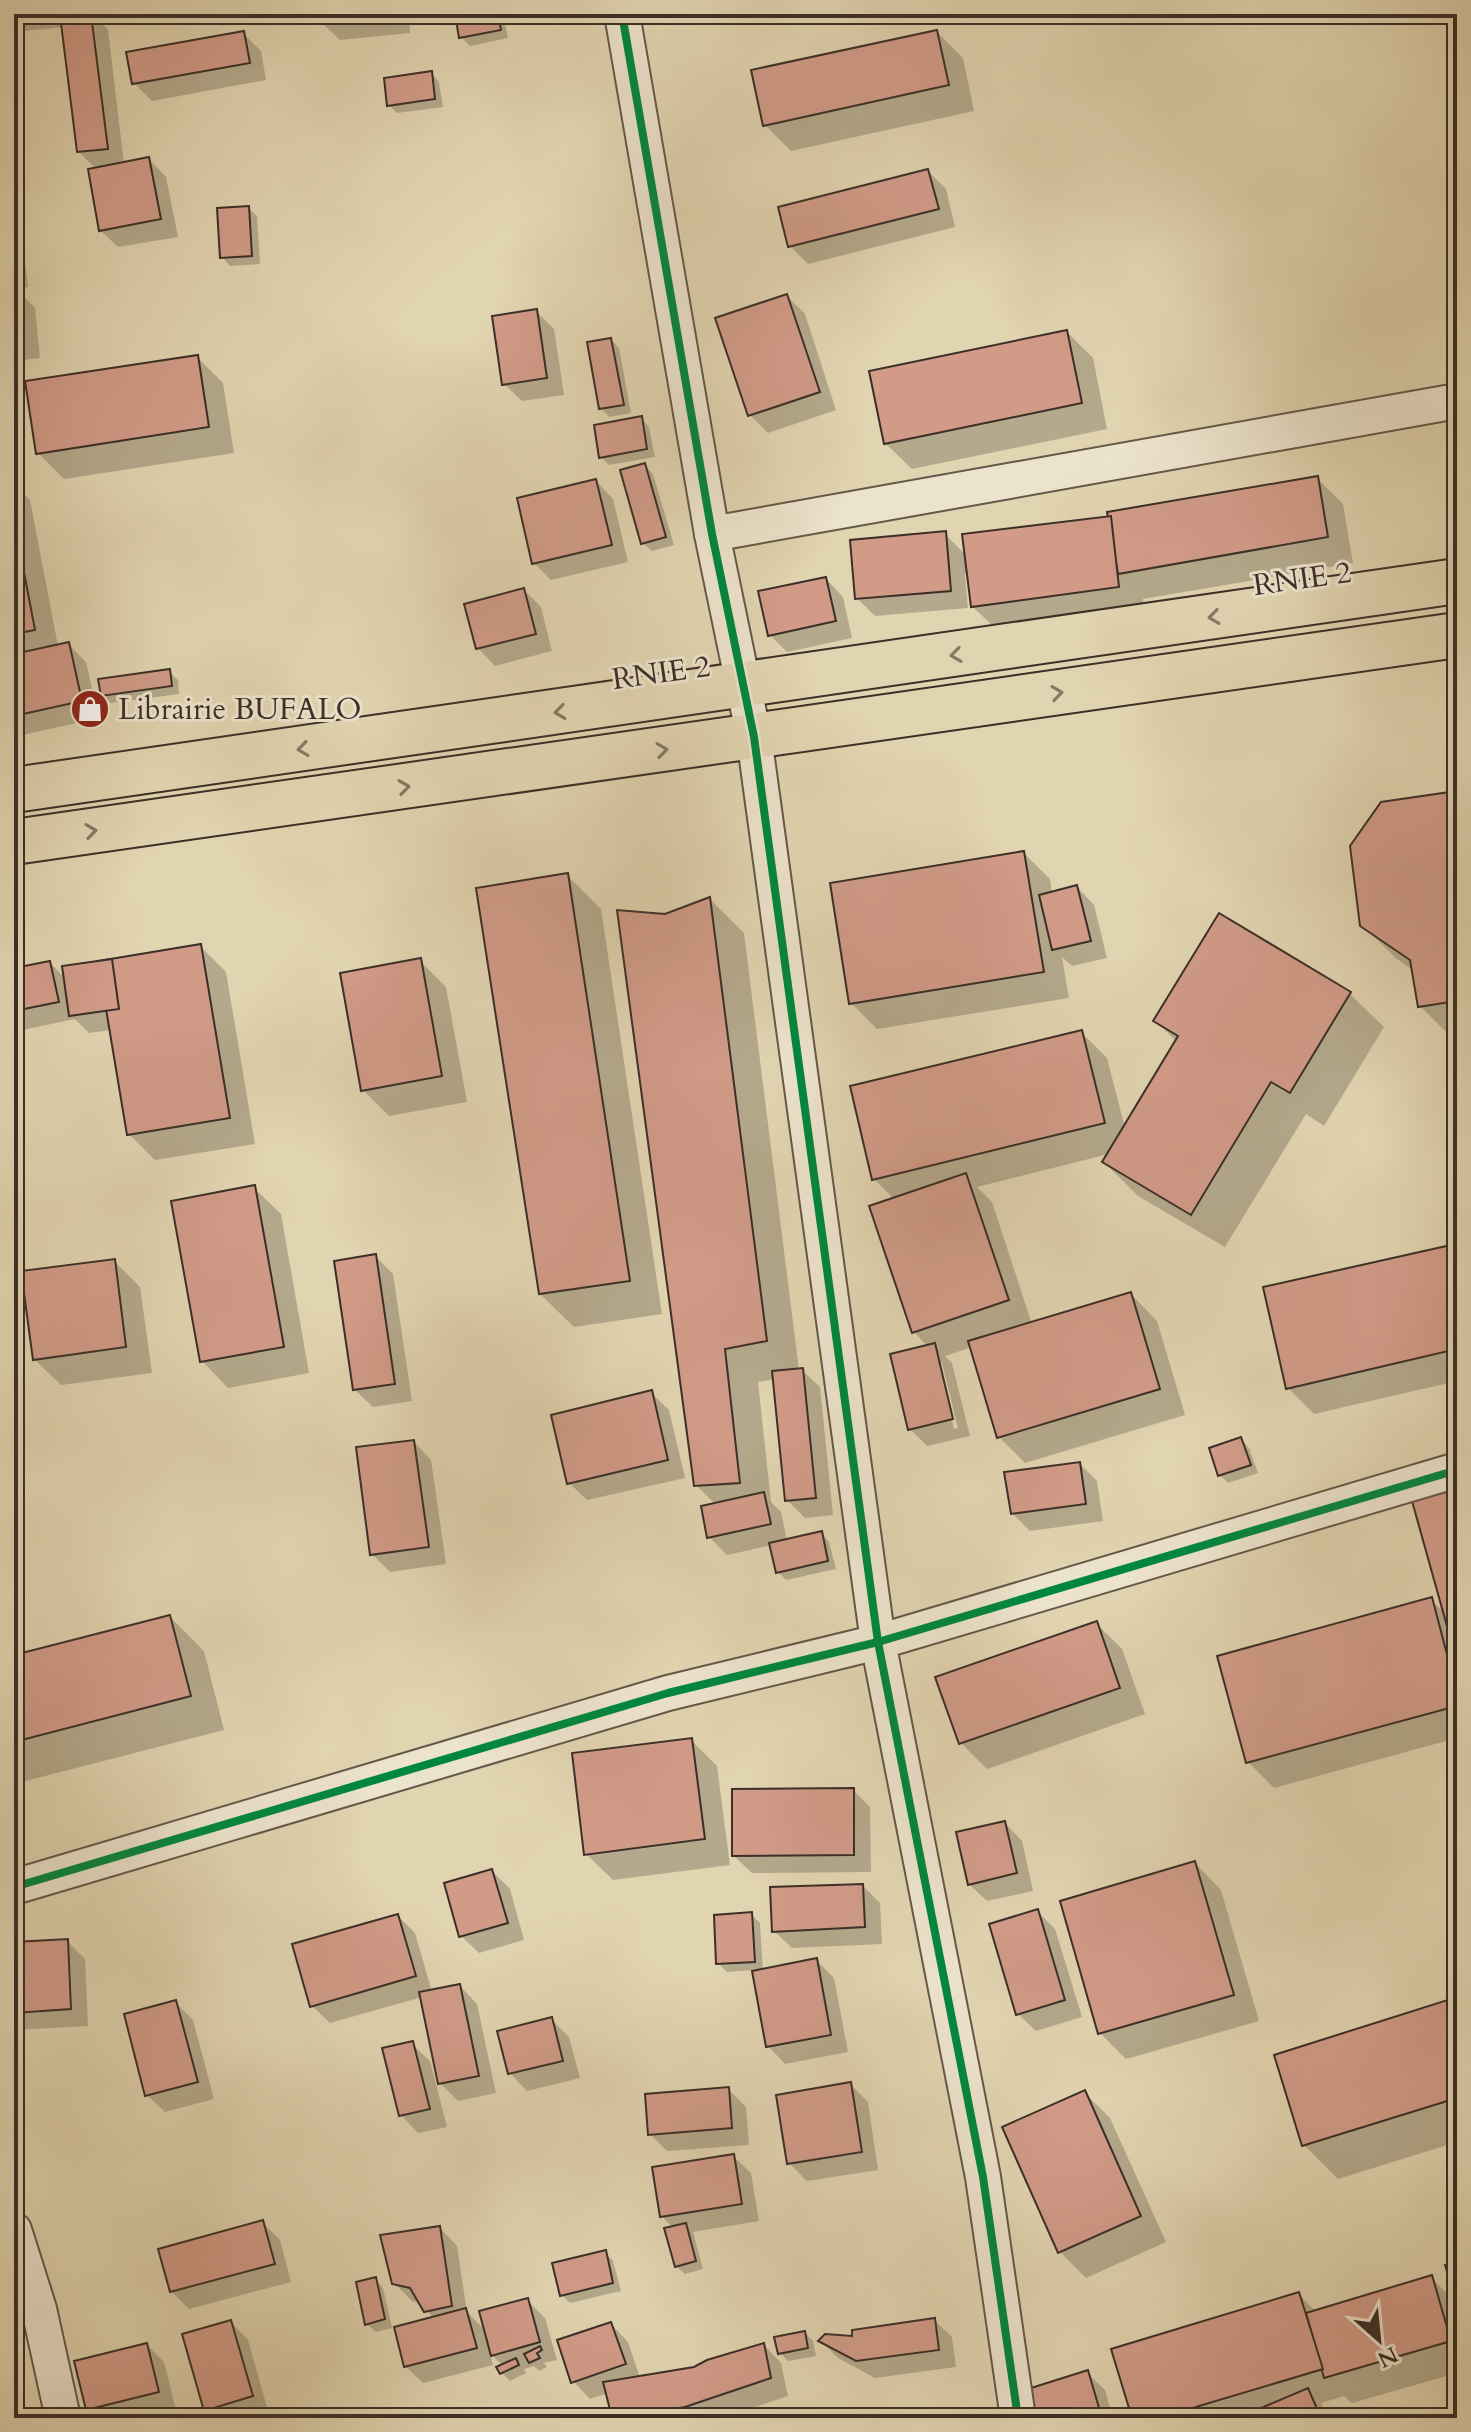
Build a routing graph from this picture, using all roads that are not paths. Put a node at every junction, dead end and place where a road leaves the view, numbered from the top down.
1 (622, 14) edge
2 (1457, 401) edge
3 (712, 534) junction
4 (1438, 584) edge
5 (1445, 636) edge
6 (743, 686) junction
7 (754, 737) junction
8 (14, 790) edge
9 (14, 842) edge
10 (1457, 1470) edge
11 (878, 1642) junction
12 (14, 1887) edge
13 (14, 2230) edge
14 (63, 2418) edge
15 (1018, 2418) edge

1 - 3 street
2 - 3 street
3 - 6 street
4 - 5 highway
4 -> 6 highway, RNIE 2 / RNIE 2
7 -> 5 highway
6 - 7 street
6 -> 8 highway, RNIE 2 / RNIE 2
9 -> 7 highway
7 - 11 street
10 - 11 street
11 - 12 street
11 - 15 street
13 - 14 street

